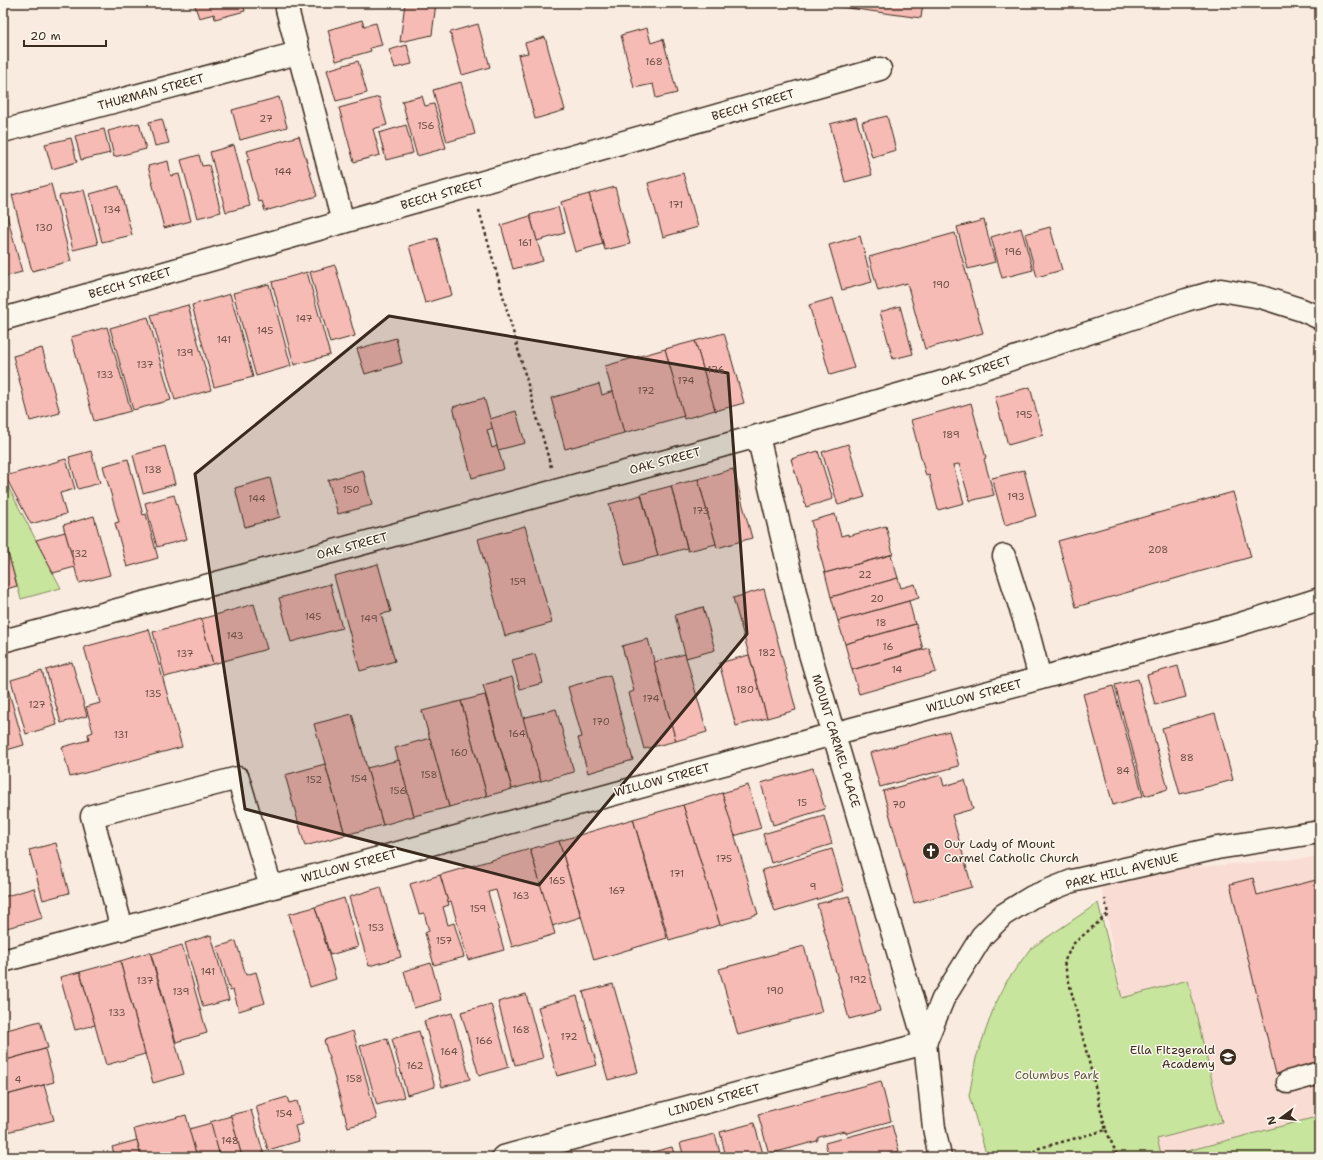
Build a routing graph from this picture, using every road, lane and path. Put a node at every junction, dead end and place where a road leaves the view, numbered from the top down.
1 (287, 3) edge
2 (298, 52) junction
3 (880, 69) dead end
4 (3, 131) edge
5 (473, 185) junction
6 (343, 222) junction
7 (1320, 318) edge
8 (3, 319) edge
9 (758, 436) junction
10 (557, 490) junction
11 (1004, 556) dead end
12 (1320, 599) edge
13 (3, 641) edge
14 (1040, 678) junction
15 (833, 734) junction
16 (1320, 832) edge
17 (1099, 875) junction
18 (271, 887) junction
19 (122, 929) junction
20 (3, 961) edge
21 (926, 1043) junction
22 (1320, 1073) edge
23 (1288, 1082) dead end
24 (1106, 1130) junction
25 (503, 1157) edge
26 (940, 1157) edge
27 (1030, 1157) edge
28 (1118, 1157) edge

1 - 2 street
2 - 4 street, THURMAN STREET
2 - 6 street
3 - 5 street, BEECH STREET
5 - 6 street, BEECH STREET
5 - 10 path
6 - 8 street, BEECH STREET
7 - 9 street, OAK STREET
9 - 10 street, OAK STREET
9 - 15 street, MOUNT CARMEL PLACE
10 - 13 street, OAK STREET
11 - 14 street
12 - 14 street, WILLOW STREET
14 - 15 street, WILLOW STREET
15 - 18 street, WILLOW STREET
15 - 21 street, MOUNT CARMEL PLACE
16 - 17 street, PARK HILL AVENUE
17 - 21 street, PARK HILL AVENUE
17 - 24 path
18 - 19 street, WILLOW STREET
18 - 19 street
19 - 20 street, WILLOW STREET
21 - 25 street, LINDEN STREET
21 - 26 street, PARK HILL AVENUE
22 - 23 street
24 - 27 path
24 - 28 path

